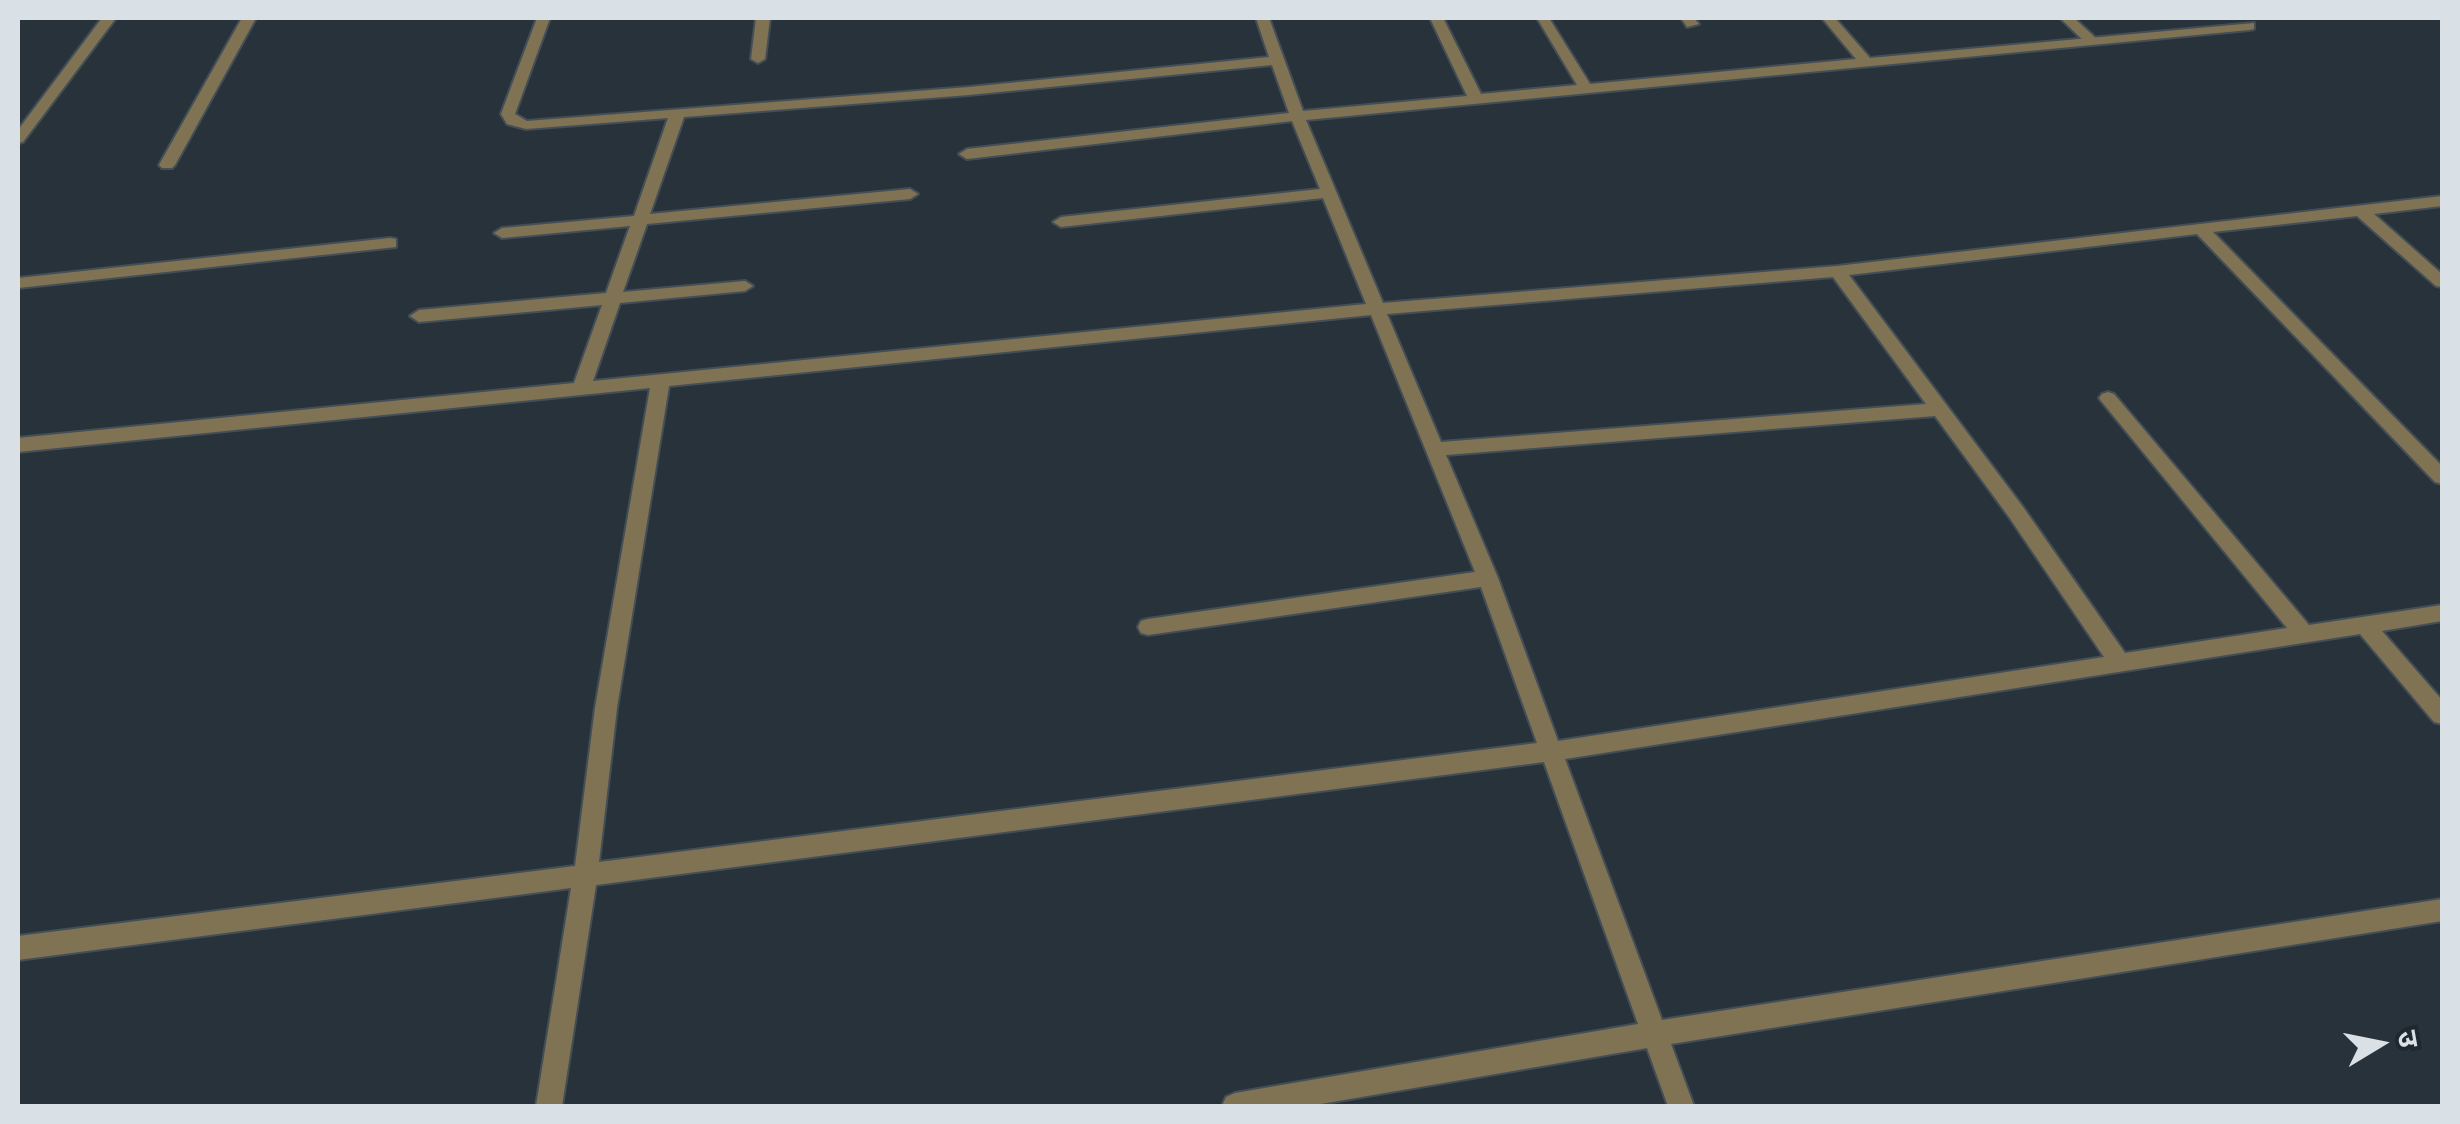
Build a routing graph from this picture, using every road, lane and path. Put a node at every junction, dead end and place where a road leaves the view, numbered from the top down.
1 (109, 18) edge
2 (249, 18) edge
3 (543, 18) edge
4 (763, 18) edge
5 (1262, 18) edge
6 (1436, 18) edge
7 (1543, 18) edge
8 (1828, 18) edge
9 (2067, 18) edge
10 (2249, 26) dead end
11 (2092, 40) junction
12 (758, 60) dead end
13 (1278, 60) junction
14 (1866, 62) junction
15 (1586, 89) junction
16 (1476, 99) junction
17 (677, 115) junction
18 (1297, 116) junction
19 (18, 139) edge
20 (967, 154) dead end
21 (166, 165) dead end
22 (1329, 193) junction
23 (910, 194) dead end
24 (2442, 201) edge
25 (2359, 209) junction
26 (640, 219) junction
27 (1061, 222) dead end
28 (2200, 228) junction
29 (502, 233) dead end
30 (390, 243) dead end
31 (1836, 271) junction
32 (2442, 282) edge
33 (18, 283) edge
34 (745, 286) dead end
35 (612, 299) junction
36 (1377, 309) junction
37 (419, 316) dead end
38 (660, 384) junction
39 (581, 389) junction
40 (2108, 398) dead end
41 (1941, 409) junction
42 (18, 445) edge
43 (1436, 449) junction
44 (2442, 476) edge
45 (1488, 578) junction
46 (2442, 613) edge
47 (2365, 626) junction
48 (1148, 628) dead end
49 (2306, 636) junction
50 (2121, 664) junction
51 (2442, 715) edge
52 (1553, 751) junction
53 (585, 878) junction
54 (2442, 910) edge
55 (18, 948) edge
56 (1652, 1034) junction
57 (549, 1106) edge
58 (1235, 1106) edge
59 (1681, 1106) edge

1 - 19 street
2 - 21 street
3 - 17 street
4 - 12 street
5 - 13 street
6 - 16 street
7 - 15 street
8 - 14 street
9 - 11 street
10 - 11 street
11 - 14 street
13 - 17 street
13 - 18 street
14 - 15 street
15 - 16 street
16 - 18 street
17 - 26 street
18 - 20 street
18 - 22 street
22 - 27 street
22 - 36 street
23 - 26 street
24 - 25 street
25 - 28 street
25 - 32 street
26 - 29 street
26 - 35 street
28 - 31 street
28 - 44 street
30 - 33 street
31 - 36 street
31 - 41 street
34 - 35 street
35 - 37 street
35 - 39 street
36 - 38 street
36 - 43 street
38 - 39 street
38 - 53 street
39 - 42 street
40 - 49 street
41 - 43 street
41 - 50 street
43 - 45 street
45 - 48 street
45 - 52 street
46 - 47 street
47 - 49 street
47 - 51 street
49 - 50 street
50 - 52 street
52 - 53 street
52 - 56 street
53 - 55 street
53 - 57 street
54 - 56 street
56 - 58 street
56 - 59 street

